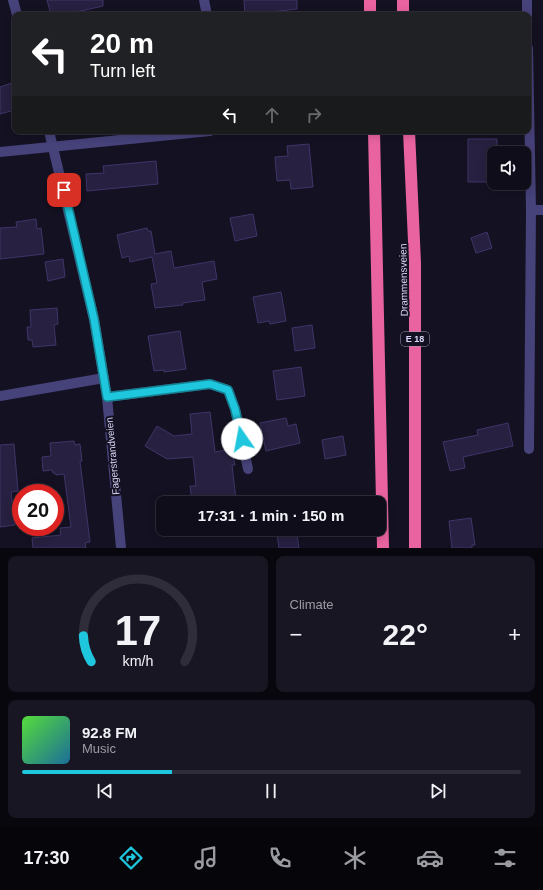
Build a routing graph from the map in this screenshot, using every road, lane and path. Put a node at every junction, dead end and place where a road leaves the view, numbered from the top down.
1 (13, 0) edge
2 (204, 0) edge
3 (370, 0) edge
4 (403, 0) edge
5 (527, 0) edge
6 (16, 12) edge
7 (206, 12) edge
8 (370, 12) edge
9 (403, 12) edge
10 (527, 12) edge
11 (50, 134) edge
12 (181, 134) edge
13 (374, 134) edge
14 (409, 134) edge
15 (530, 134) edge
16 (54, 147) junction
17 (0, 152) edge
18 (531, 210) junction
19 (543, 210) edge
20 (104, 378) junction
21 (0, 396) edge
22 (107, 397) junction
23 (529, 449) dead end
24 (248, 469) dead end
25 (121, 548) edge
26 (383, 548) edge
27 (416, 548) edge

1 - 6 street
2 - 7 street
3 - 8 highway
4 - 9 highway
5 - 10 street
11 - 16 street, Fagerstrandveien
12 - 16 street
13 - 26 highway
14 - 27 highway, Drammensveien / E 18
15 - 18 street
16 - 17 street
16 - 20 street, Fagerstrandveien
18 - 19 street
18 - 23 street
20 - 21 street
20 - 22 street, Fagerstrandveien
22 - 24 street
22 - 25 street, Fagerstrandveien

